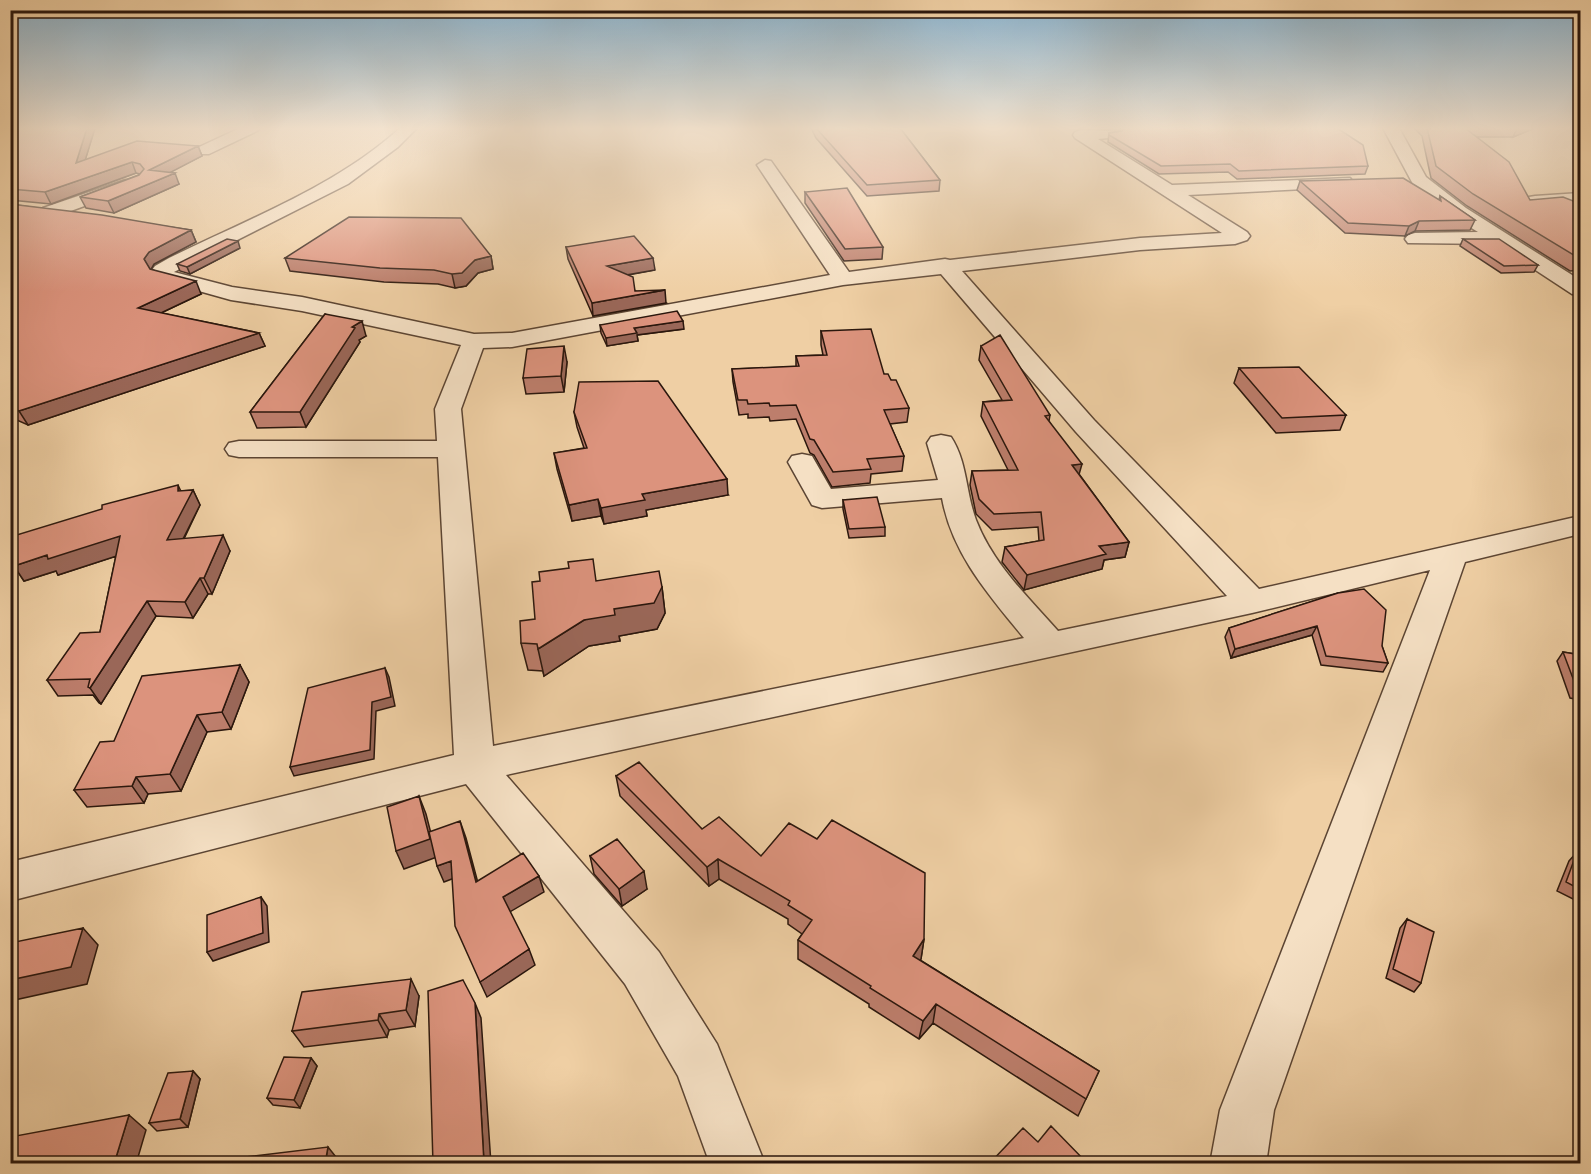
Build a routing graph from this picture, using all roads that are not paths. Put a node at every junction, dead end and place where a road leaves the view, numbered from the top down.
1 (129, 183) edge
2 (336, 183) edge
3 (777, 183) edge
4 (1154, 183) edge
5 (1346, 183) edge
6 (1422, 183) edge
7 (1166, 191) junction
8 (1581, 198) edge
9 (1534, 201) edge
10 (30, 210) edge
11 (50, 212) junction
12 (88, 216) edge
13 (198, 234) dead end
14 (1501, 238) junction
15 (225, 239) junction
16 (1415, 239) dead end
17 (945, 265) junction
18 (843, 279) junction
19 (1581, 289) edge
20 (474, 341) junction
21 (941, 443) dead end
22 (239, 449) dead end
23 (449, 449) junction
24 (802, 462) dead end
25 (953, 488) junction
26 (1581, 525) edge
27 (1452, 555) junction
28 (1252, 602) junction
29 (1050, 645) junction
30 (475, 766) junction
31 (10, 882) edge
32 (738, 1164) edge
33 (1238, 1164) edge

1 - 11 street
2 - 15 street
3 - 18 street
4 - 7 street
5 - 7 street
6 - 14 street
7 - 17 street
8 - 9 street
10 - 11 street
11 - 12 street
13 - 15 street
14 - 16 street
14 - 19 street
15 - 20 street
17 - 18 street
17 - 28 street
18 - 20 street
20 - 23 street
21 - 25 street
22 - 23 street
23 - 30 street
24 - 25 street
25 - 29 street
26 - 27 street
27 - 28 street
27 - 33 street
28 - 29 street
29 - 30 street
30 - 31 street
30 - 32 street

